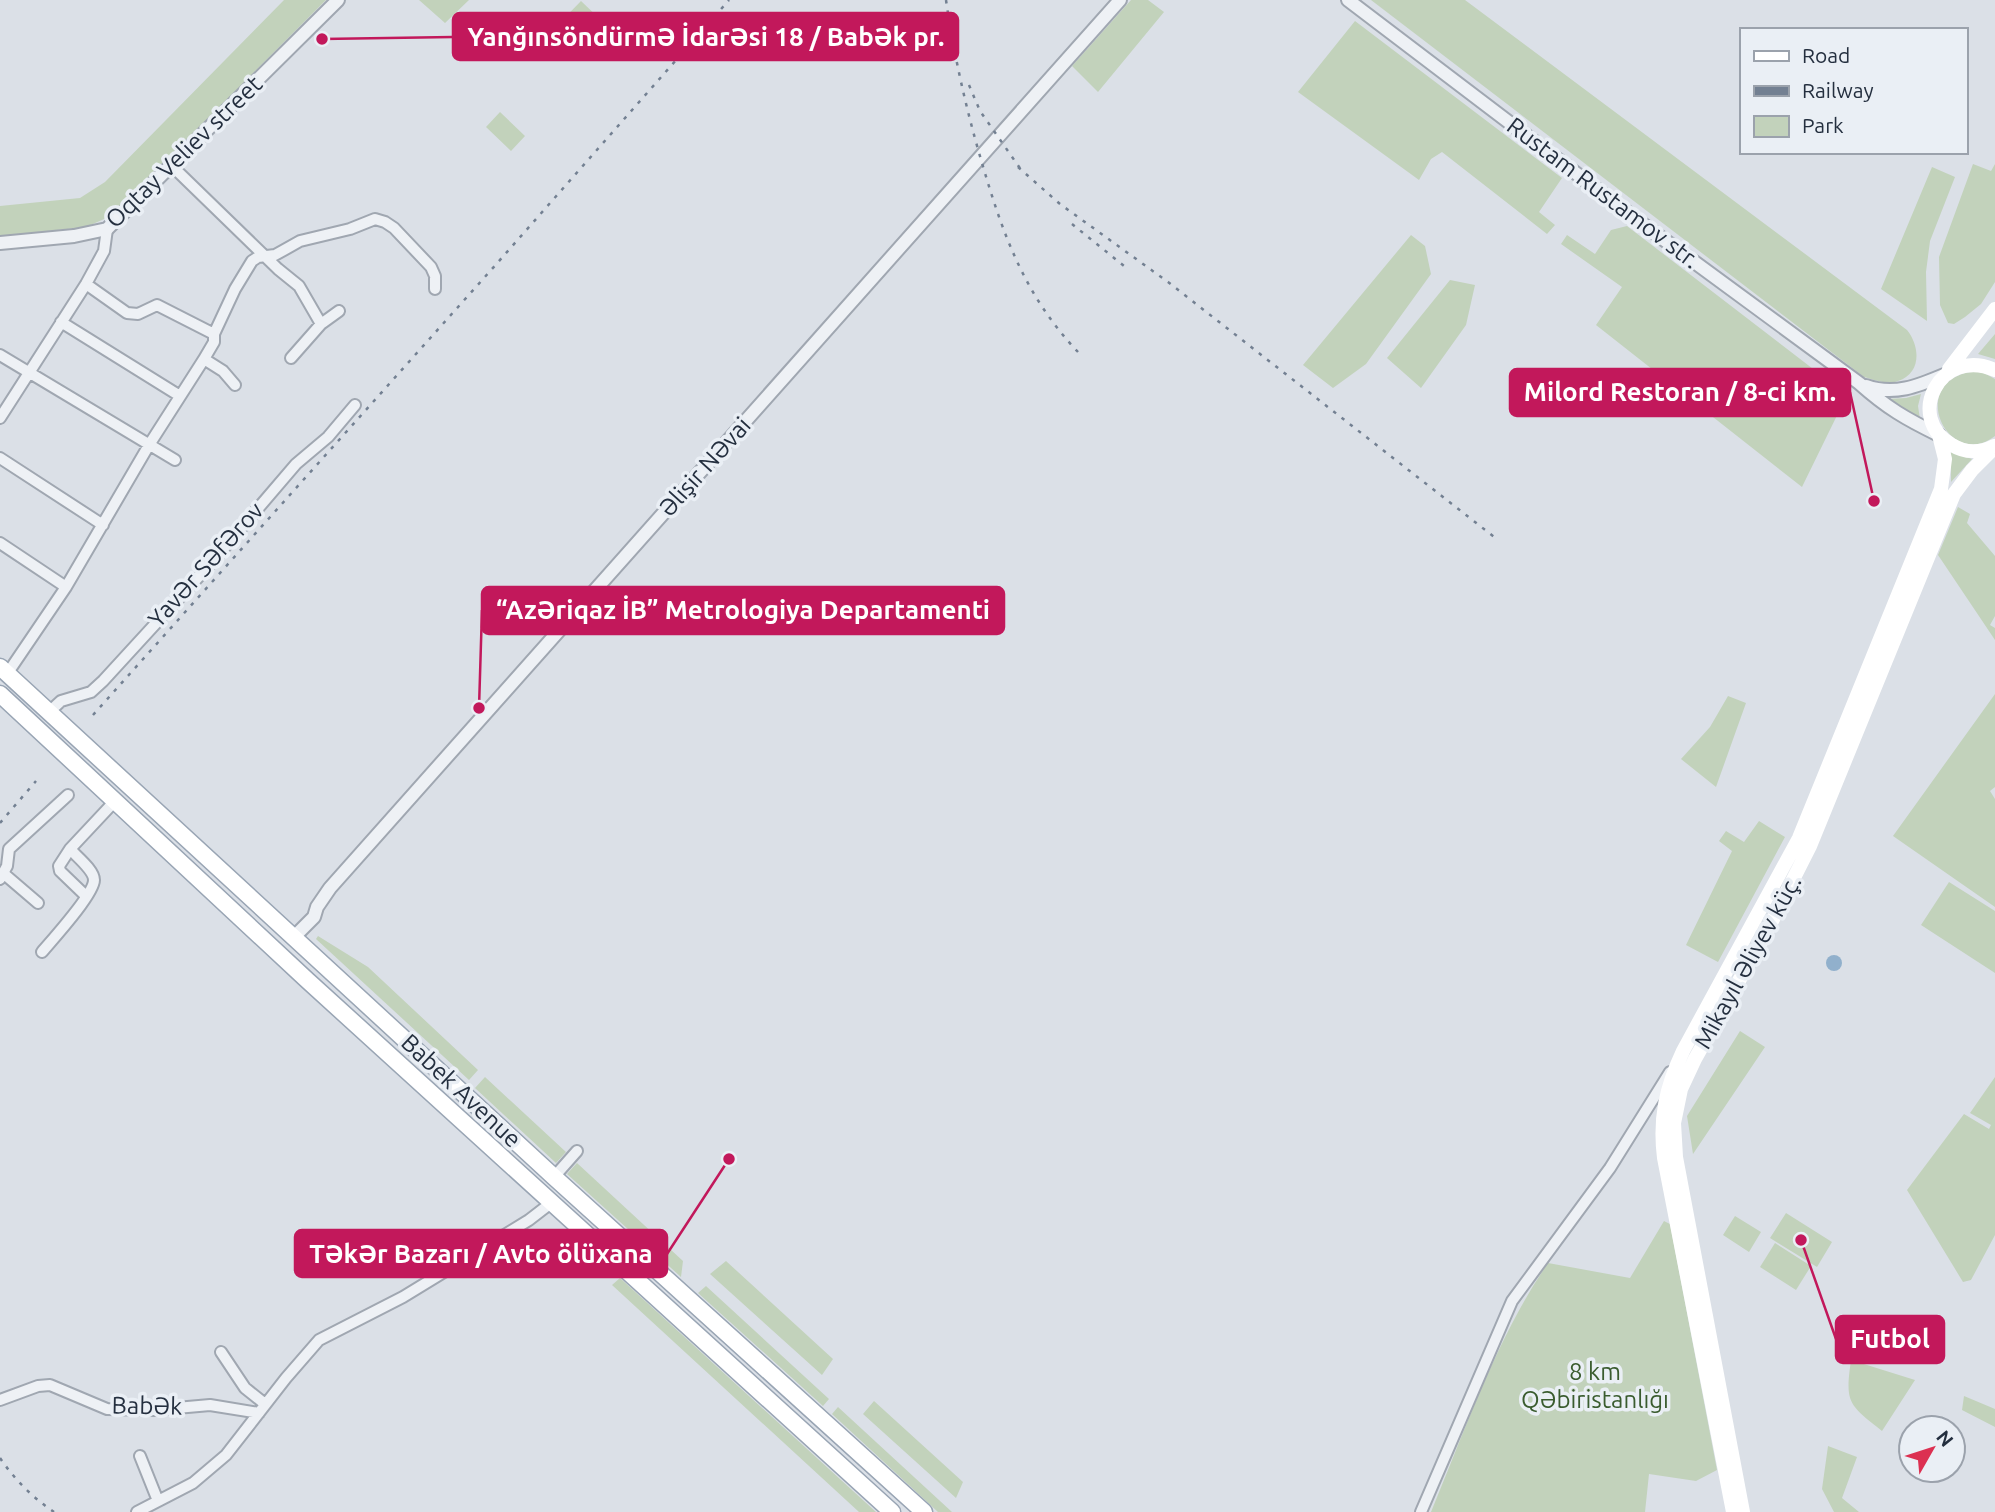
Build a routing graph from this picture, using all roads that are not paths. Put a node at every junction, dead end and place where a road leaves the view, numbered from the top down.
1 (338, 0) edge
2 (1120, 0) edge
3 (1348, 0) edge
4 (172, 166) junction
5 (107, 229) junction
6 (0, 243) edge
7 (267, 257) junction
8 (86, 284) junction
9 (435, 289) dead end
10 (1995, 309) edge
11 (339, 311) dead end
12 (61, 322) junction
13 (321, 324) junction
14 (214, 334) junction
15 (0, 355) edge
16 (291, 358) dead end
17 (204, 359) junction
18 (1995, 369) edge
19 (29, 373) junction
20 (1944, 375) junction
21 (1859, 383) junction
22 (235, 386) dead end
23 (180, 397) junction
24 (355, 405) dead end
25 (0, 418) edge
26 (1939, 435) junction
27 (149, 445) junction
28 (1995, 446) edge
29 (0, 458) edge
30 (175, 460) dead end
31 (103, 525) junction
32 (0, 543) edge
33 (66, 587) junction
34 (3, 670) edge
35 (0, 694) edge
36 (50, 712) junction
37 (68, 795) dead end
38 (115, 801) junction
39 (70, 849) junction
40 (2, 876) edge
41 (86, 896) junction
42 (38, 903) dead end
43 (294, 937) junction
44 (42, 952) dead end
45 (1683, 1051) junction
46 (1681, 1088) junction
47 (1664, 1103) junction
48 (1639, 1123) junction
49 (1661, 1126) junction
50 (577, 1151) dead end
51 (554, 1177) junction
52 (551, 1203) junction
53 (221, 1352) dead end
54 (730, 1366) junction
55 (0, 1400) edge
56 (800, 1400) junction
57 (262, 1409) junction
58 (140, 1456) dead end
59 (158, 1501) junction
60 (137, 1512) edge
61 (892, 1512) edge
62 (898, 1512) edge
63 (916, 1512) edge
64 (924, 1512) edge
65 (1421, 1512) edge
66 (1733, 1512) edge
67 (1744, 1512) edge

1 - 4 street, Oqtay Veliev street
2 - 43 street, Əlişir Nəvai
3 - 21 street, Rustam Rustamov str.
4 - 5 street, Oqtay Veliev street
4 - 7 street
5 - 6 street, Oqtay Veliev street
5 - 8 street
7 - 9 street
7 - 13 street
7 - 14 street
8 - 12 street
8 - 14 street
10 - 20 main road
11 - 13 street
12 - 19 street
12 - 23 street
13 - 16 street
14 - 17 street
15 - 19 street
17 - 22 street
17 - 23 street
18 - 20 main road
19 - 25 street
19 - 27 street
20 - 21 street
20 - 26 main road
21 - 26 street, Rustam Rustamov str.
23 - 27 street
24 - 36 street, Yavər Səfərov
26 - 28 main road
26 - 45 main road
27 - 30 street
27 - 31 street
28 - 46 main road, Mikayıl Əliyev küç.
29 - 31 street
31 - 33 street
32 - 33 street
33 - 34 street
34 - 36 main road, Babek Avenue
35 - 38 main road, Babek Avenue
36 - 43 main road, Babek Avenue
37 - 40 street
38 - 39 street
38 - 52 main road, Babek Avenue
39 - 41 street
39 - 41 street
40 - 42 street
41 - 44 street
43 - 51 main road, Babek Avenue
45 - 47 main road
45 - 48 street
46 - 47 street
46 - 67 main road, Mikayıl Əliyev küç.
47 - 48 street
47 - 49 main road
48 - 49 street
48 - 65 street
49 - 66 main road
50 - 51 street
51 - 56 main road, Babek Avenue
52 - 54 main road, Babek Avenue
52 - 57 street
53 - 57 street
54 - 56 main road
54 - 61 main road, Babek Avenue
55 - 57 street, Babək
56 - 64 main road, Babek Avenue
57 - 59 street
58 - 59 street
59 - 60 street
62 - 63 main road

